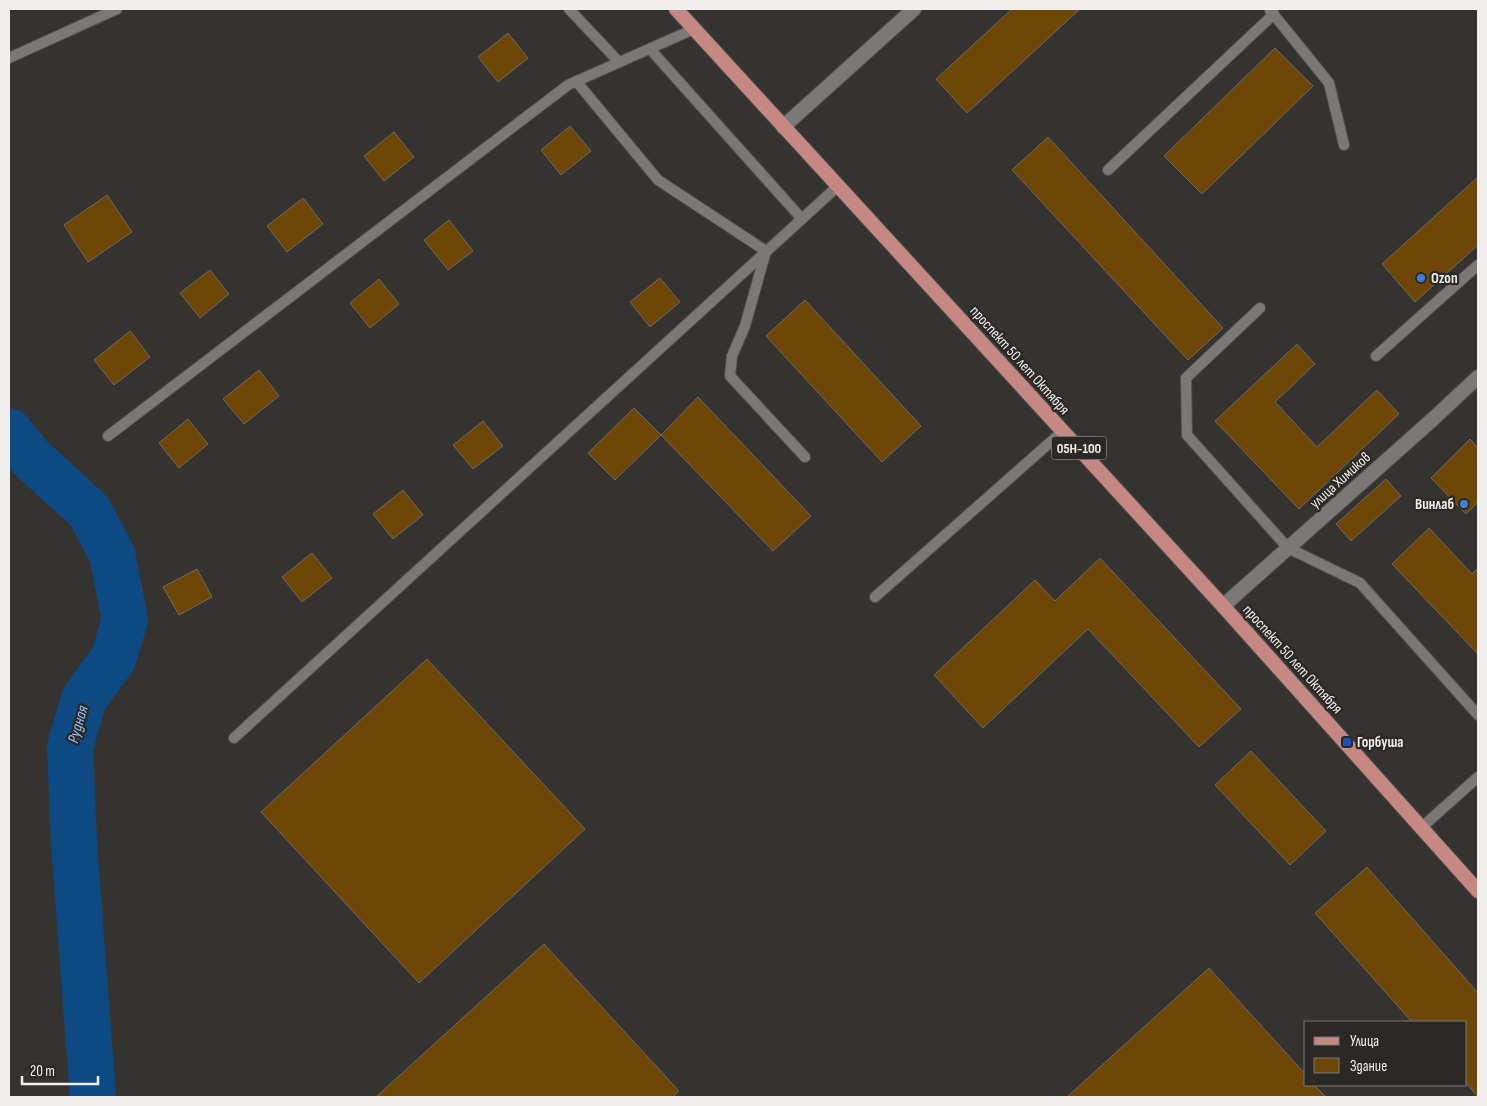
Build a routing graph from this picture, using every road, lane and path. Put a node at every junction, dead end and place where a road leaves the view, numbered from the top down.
1 (117, 9) edge
2 (569, 9) edge
3 (676, 9) edge
4 (914, 9) edge
5 (1272, 11) edge
6 (694, 29) junction
7 (650, 49) junction
8 (9, 58) edge
9 (620, 62) junction
10 (576, 81) junction
11 (783, 127) junction
12 (1344, 145) dead end
13 (1108, 170) dead end
14 (838, 186) junction
15 (802, 219) junction
16 (766, 251) junction
17 (1478, 265) edge
18 (1260, 308) dead end
19 (1376, 356) dead end
20 (1478, 377) edge
21 (1063, 431) junction
22 (108, 436) dead end
23 (805, 457) dead end
24 (1288, 548) junction
25 (875, 597) dead end
26 (1223, 606) junction
27 (1478, 715) edge
28 (234, 738) dead end
29 (1478, 777) edge
30 (1422, 827) junction
31 (1478, 891) edge

1 - 8 lane
2 - 9 lane
3 - 6 main road, проспект 50 лет Октября / 05Н-100
4 - 11 street
5 - 12 lane
5 - 13 lane
6 - 7 lane
6 - 11 main road, проспект 50 лет Октября / 05Н-100
7 - 9 lane
7 - 15 lane
9 - 10 lane
10 - 16 lane
10 - 22 lane
11 - 14 main road, проспект 50 лет Октября / 05Н-100
14 - 15 lane
14 - 21 main road, проспект 50 лет Октября / 05Н-100
15 - 16 lane
16 - 23 lane
16 - 28 lane
17 - 19 lane
18 - 24 lane
20 - 24 street, улица Химиков
21 - 25 lane
21 - 26 main road, проспект 50 лет Октября / 05Н-100
24 - 26 street, улица Химиков
24 - 27 lane
26 - 30 main road, проспект 50 лет Октября / 05Н-100
29 - 30 lane
30 - 31 main road, проспект 50 лет Октября / 05Н-100

